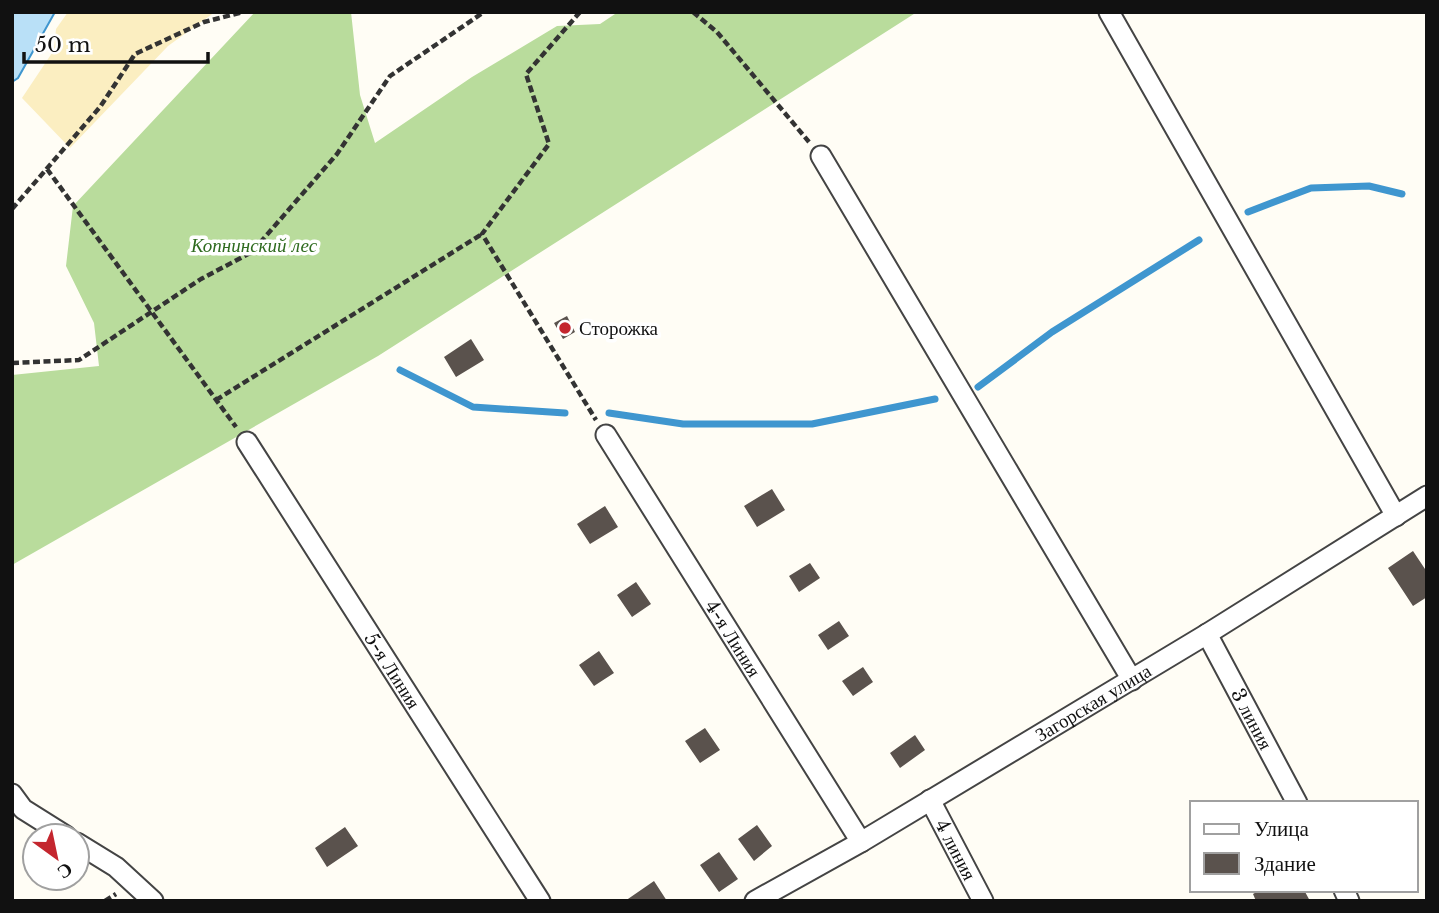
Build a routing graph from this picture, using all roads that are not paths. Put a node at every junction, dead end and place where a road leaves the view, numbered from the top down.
1 (1109, 12) edge
2 (821, 156) road end
3 (606, 435) road end
4 (247, 442) road end
5 (1427, 496) edge
6 (1396, 516) junction
7 (1207, 634) junction
8 (1132, 680) junction
9 (12, 794) edge
10 (930, 800) junction
11 (1296, 801) edge
12 (44, 822) edge
13 (861, 842) junction
14 (91, 852) edge
15 (153, 901) edge
16 (540, 901) edge
17 (755, 901) edge
18 (983, 901) edge

1 - 6 street
2 - 8 street
3 - 13 street, 4-я Линия
4 - 16 street, 5-я Линия
5 - 6 street, Загорская улица
6 - 7 street, Загорская улица
7 - 8 street, Загорская улица
7 - 11 street, 3 линия
8 - 10 street, Загорская улица
9 - 12 street
10 - 13 street, Загорская улица
10 - 18 street, 4 линия
13 - 17 street, Загорская улица
14 - 15 street

